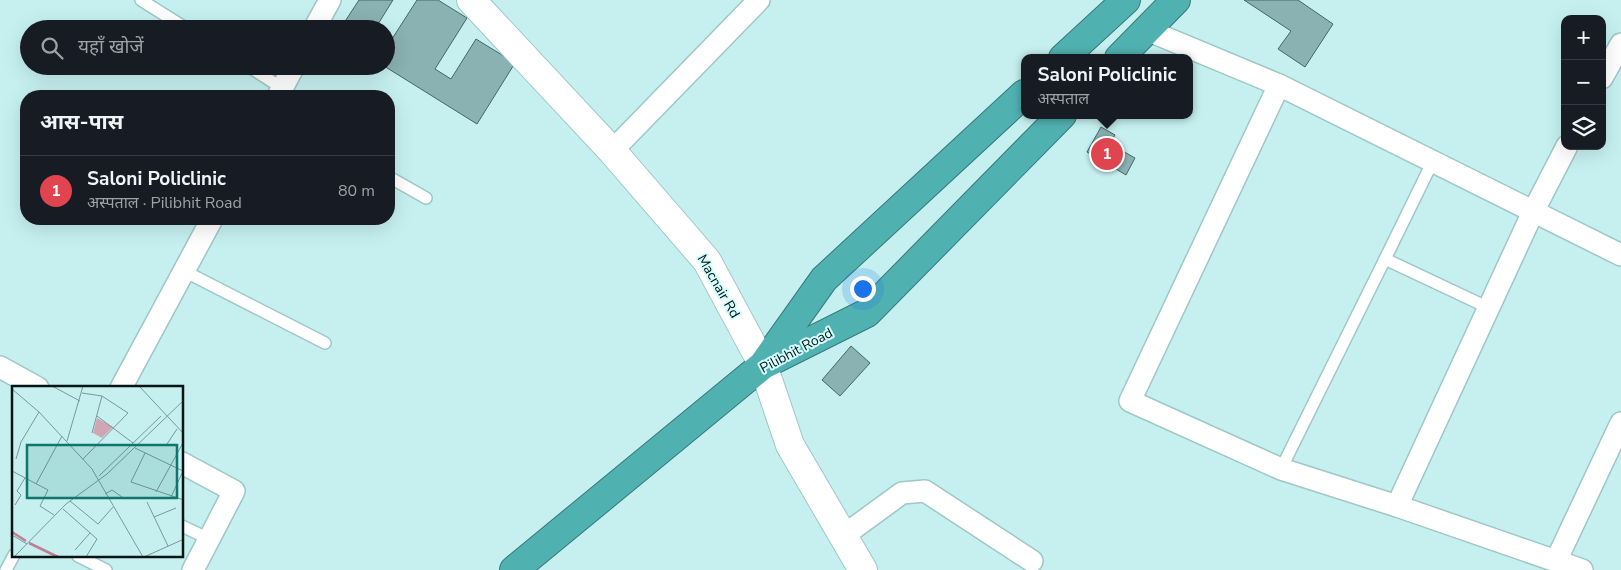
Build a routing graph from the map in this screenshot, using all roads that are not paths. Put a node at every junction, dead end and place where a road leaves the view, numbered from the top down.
1 (141, 0) edge
2 (330, 0) edge
3 (471, 0) edge
4 (759, 0) edge
5 (1126, 0) edge
6 (1170, 2) edge
7 (173, 20) edge
8 (319, 20) edge
9 (1146, 30) junction
10 (1621, 44) edge
11 (1067, 54) edge
12 (1123, 54) edge
13 (1606, 71) edge
14 (259, 75) edge
15 (289, 75) edge
16 (1279, 85) junction
17 (278, 90) edge
18 (281, 90) edge
19 (1021, 97) edge
20 (1058, 119) edge
21 (1565, 150) edge
22 (612, 151) junction
23 (1433, 161) junction
24 (395, 180) edge
25 (426, 198) dead end
26 (1534, 212) junction
27 (209, 225) edge
28 (1621, 255) edge
29 (1385, 259) junction
30 (184, 272) junction
31 (1489, 308) junction
32 (325, 343) dead end
33 (762, 365) junction
34 (0, 368) edge
35 (34, 386) edge
36 (122, 386) edge
37 (1621, 423) edge
38 (184, 464) edge
39 (1281, 468) junction
40 (1396, 506) junction
41 (184, 527) edge
42 (843, 536) junction
43 (209, 539) junction
44 (12, 558) edge
45 (82, 558) edge
46 (1032, 561) dead end
47 (1556, 561) junction
48 (6, 570) edge
49 (106, 570) edge
50 (193, 570) edge
51 (514, 570) edge
52 (863, 570) edge
53 (1582, 570) edge

1 - 7 lane
2 - 8 street
3 - 22 street, Macnair Rd
4 - 22 street
5 - 11 highway
6 - 9 highway
9 - 12 highway
9 - 16 street
10 - 13 street
14 - 17 lane
15 - 18 street
16 - 23 street
16 - 39 street
19 - 33 highway
20 - 33 highway, Pilibhit Road
21 - 26 street
22 - 33 street, Macnair Rd
23 - 26 street
23 - 29 lane
24 - 25 lane
26 - 28 street
26 - 31 street
27 - 30 street
29 - 31 lane
29 - 39 lane
30 - 32 lane
30 - 36 street
31 - 40 street
33 - 42 street, Macnair Rd
33 - 51 highway, Pilibhit Road
34 - 35 street
37 - 47 street
38 - 43 street
39 - 40 street
40 - 47 street
41 - 43 lane
42 - 46 street
42 - 52 street, Macnair Rd
43 - 50 street
44 - 48 lane
45 - 49 lane
47 - 53 street

